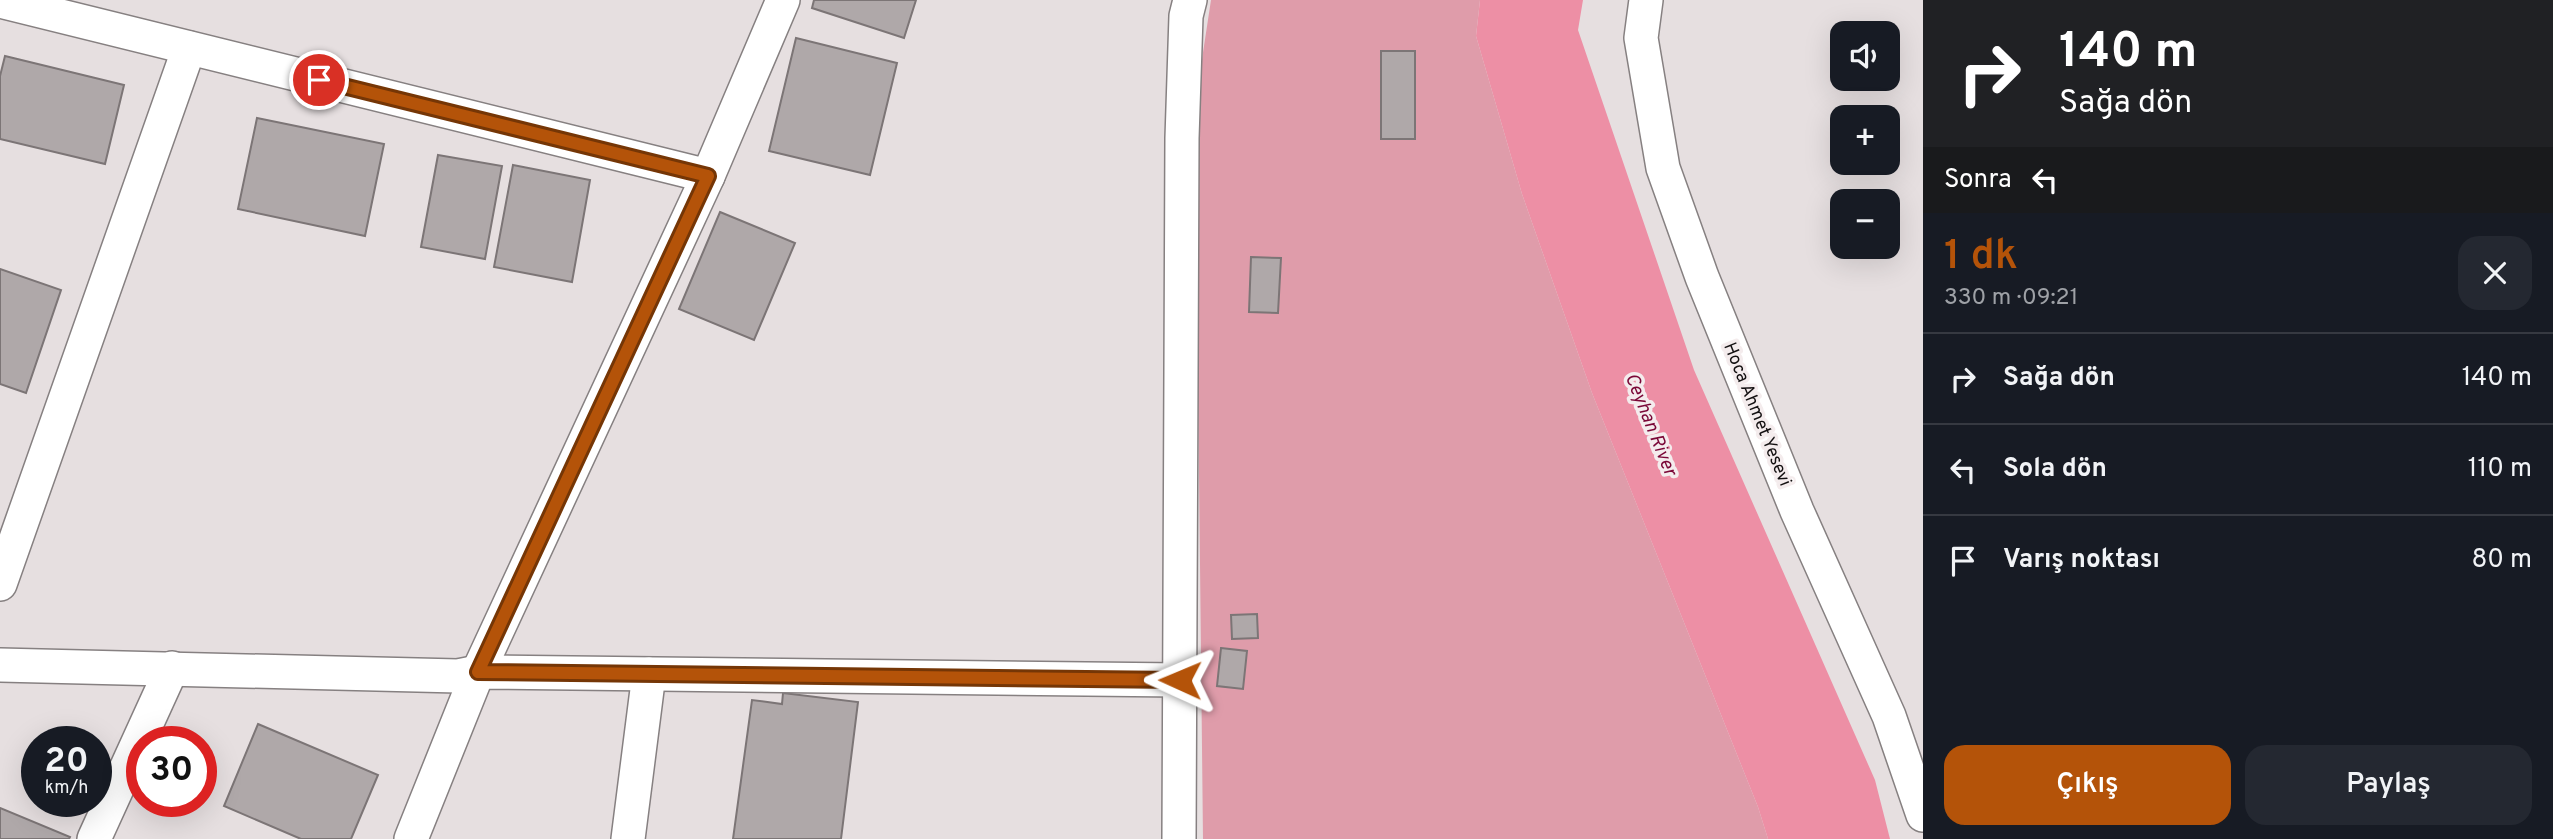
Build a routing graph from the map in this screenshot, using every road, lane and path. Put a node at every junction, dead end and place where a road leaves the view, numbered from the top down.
1 (783, 0) edge
2 (1190, 0) edge
3 (1646, 0) edge
4 (0, 1) edge
5 (189, 48) junction
6 (708, 176) junction
7 (0, 584) edge
8 (0, 664) edge
9 (172, 668) junction
10 (478, 672) junction
11 (649, 674) junction
12 (1180, 680) junction
13 (1923, 815) edge
14 (94, 839) edge
15 (411, 839) edge
16 (628, 839) edge
17 (1179, 839) edge

1 - 6 street
2 - 12 street
3 - 13 street, Hoca Ahmet Yesevi
4 - 5 street
5 - 6 street
5 - 7 street
6 - 10 street
8 - 9 street
9 - 10 street
9 - 14 street
10 - 11 street
10 - 15 street
11 - 12 street
11 - 16 street
12 - 17 street

